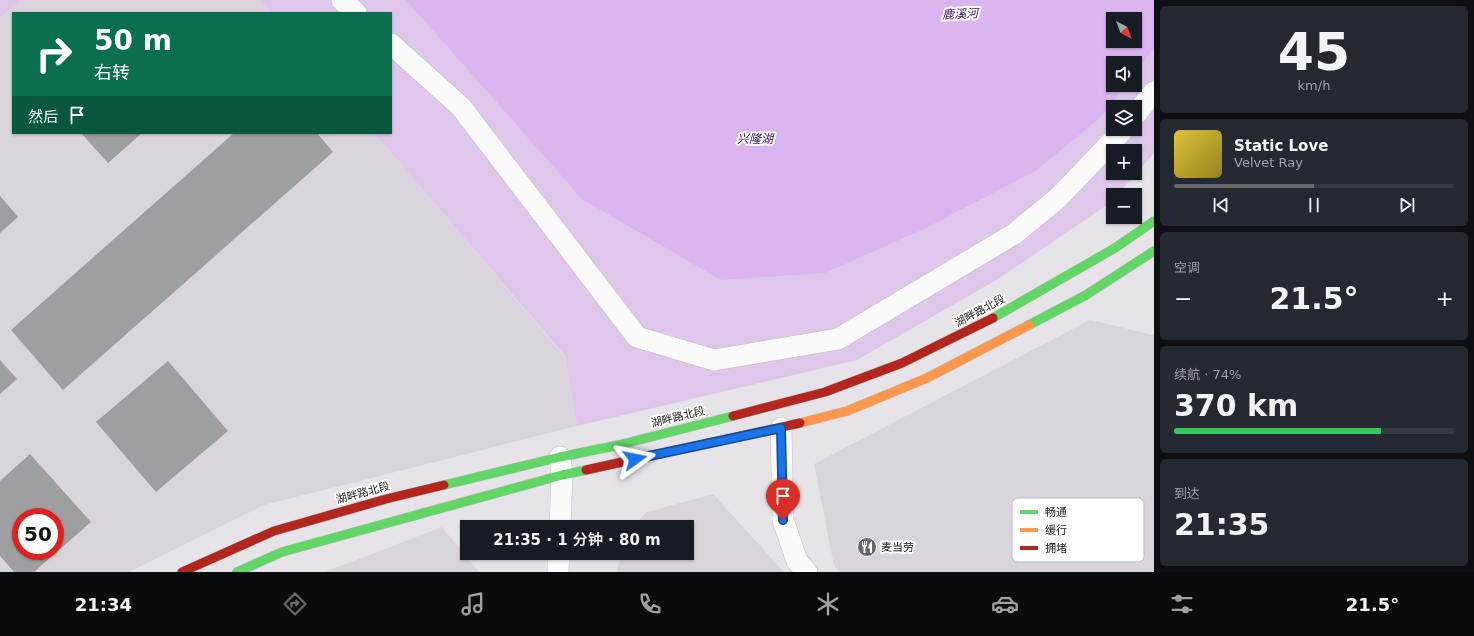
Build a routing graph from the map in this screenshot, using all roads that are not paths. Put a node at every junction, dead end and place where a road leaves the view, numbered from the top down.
1 (342, 0) edge
2 (355, 12) edge
3 (392, 45) edge
4 (1154, 92) edge
5 (1142, 107) edge
6 (1117, 136) edge
7 (1154, 221) edge
8 (1154, 251) edge
9 (781, 428) junction
10 (561, 466) junction
11 (560, 520) edge
12 (559, 560) edge
13 (182, 572) edge
14 (237, 572) edge
15 (558, 572) edge
16 (807, 572) edge

1 - 2 street
3 - 6 street
4 - 5 street
7 - 10 main road, 湖畔路北段
8 - 9 main road, 湖畔路北段
9 - 10 main road, 湖畔路北段
9 - 16 street
10 - 11 street
10 - 13 main road, 湖畔路北段
10 - 14 main road, 湖畔路北段
12 - 15 street

